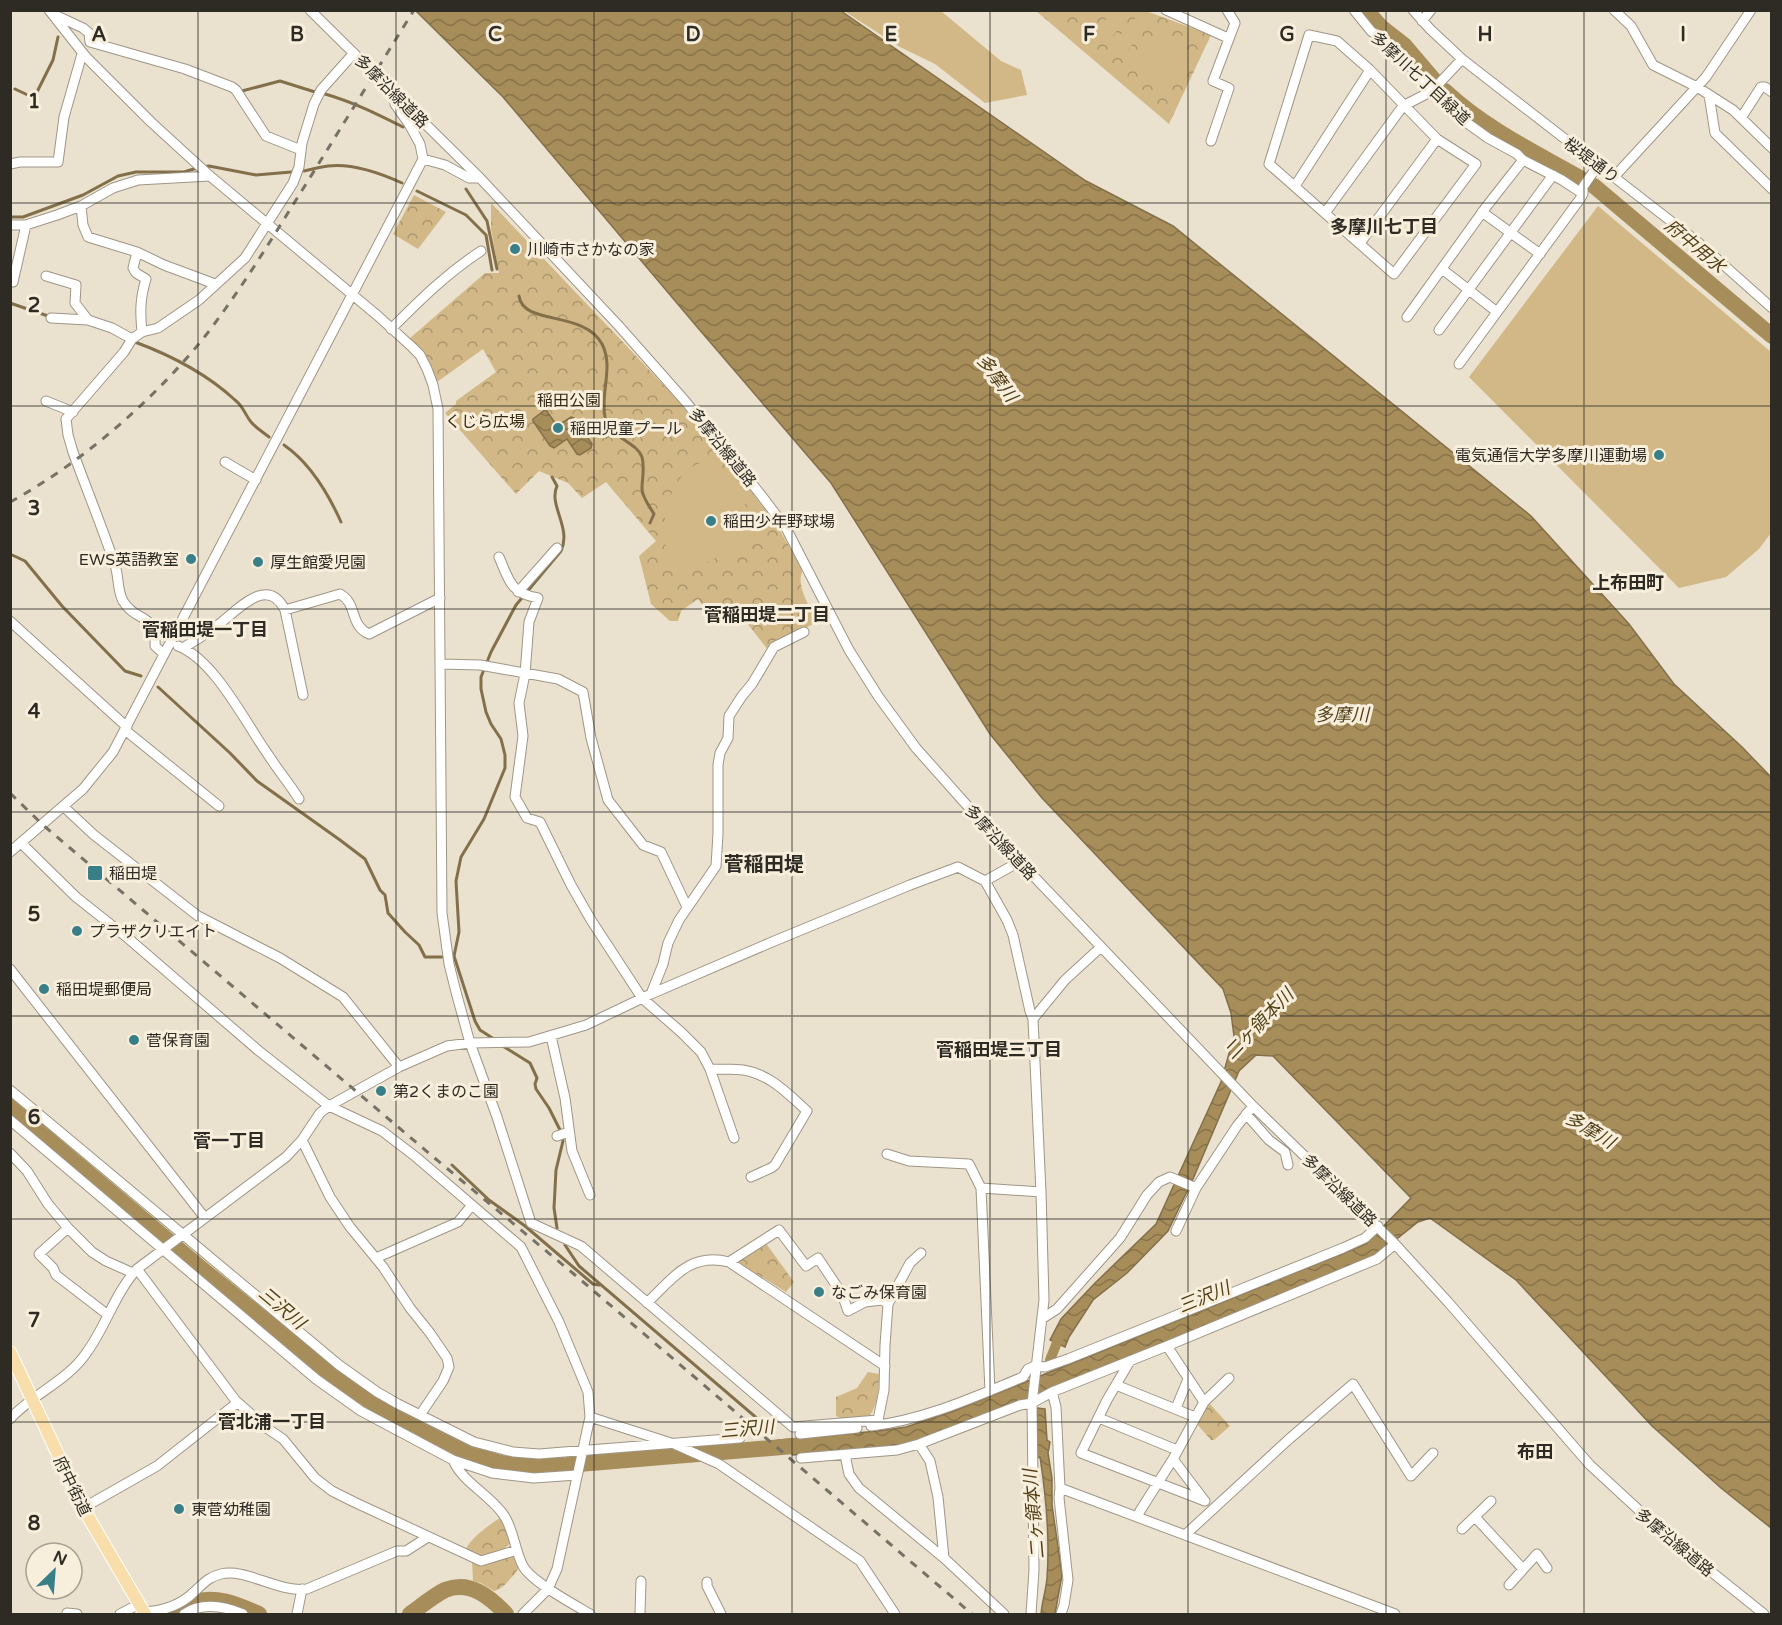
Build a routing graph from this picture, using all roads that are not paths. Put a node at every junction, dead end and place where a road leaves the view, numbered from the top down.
1 (310, 10) edge
2 (1166, 10) edge
3 (1227, 10) edge
4 (1354, 10) edge
5 (1413, 10) edge
6 (1431, 10) edge
7 (1614, 10) edge
8 (1751, 10) edge
9 (50, 12) edge
10 (1422, 21) junction
11 (1228, 38) junction
12 (354, 53) junction
13 (82, 54) junction
14 (1462, 59) junction
15 (1370, 70) junction
16 (1698, 87) junction
17 (1432, 91) junction
18 (1772, 92) edge
19 (394, 94) junction
20 (1709, 94) junction
21 (1403, 106) junction
22 (1741, 118) junction
23 (1437, 140) junction
24 (1211, 141) dead end
25 (1772, 148) edge
26 (301, 150) junction
27 (423, 159) junction
28 (1523, 160) junction
29 (10, 164) edge
30 (1598, 165) junction
31 (204, 170) junction
32 (1553, 175) junction
33 (1614, 177) junction
34 (480, 178) junction
35 (1295, 186) junction
36 (1772, 189) edge
37 (1583, 194) junction
38 (81, 206) junction
39 (1482, 212) junction
40 (1325, 213) junction
41 (267, 224) junction
42 (10, 225) edge
43 (26, 225) junction
44 (1511, 233) junction
45 (1360, 243) junction
46 (481, 251) dead end
47 (137, 252) junction
48 (1540, 254) junction
49 (1442, 269) junction
50 (46, 276) dead end
51 (10, 281) edge
52 (215, 284) junction
53 (1468, 290) junction
54 (352, 296) junction
55 (1772, 308) edge
56 (1497, 312) junction
57 (1407, 317) dead end
58 (51, 318) dead end
59 (88, 320) junction
60 (391, 329) junction
61 (1439, 330) dead end
62 (142, 332) junction
63 (132, 339) junction
64 (1459, 364) dead end
65 (46, 401) dead end
66 (73, 412) junction
67 (225, 462) dead end
68 (256, 480) junction
69 (557, 548) dead end
70 (499, 557) dead end
71 (522, 594) junction
72 (440, 598) junction
73 (285, 609) junction
74 (10, 621) edge
75 (804, 632) dead end
76 (170, 644) junction
77 (183, 648) junction
78 (164, 654) junction
79 (440, 664) junction
80 (525, 674) junction
81 (303, 695) dead end
82 (126, 729) junction
83 (299, 799) dead end
84 (219, 806) dead end
85 (64, 807) junction
86 (10, 837) edge
87 (20, 844) junction
88 (10, 852) edge
89 (1019, 862) junction
90 (985, 881) junction
91 (687, 908) junction
92 (1101, 947) junction
93 (10, 969) edge
94 (647, 996) junction
95 (1033, 1019) junction
96 (551, 1036) junction
97 (470, 1043) junction
98 (399, 1067) junction
99 (710, 1069) junction
100 (10, 1090) edge
101 (1250, 1102) junction
102 (329, 1106) junction
103 (1246, 1114) junction
104 (10, 1120) edge
105 (734, 1138) dead end
106 (302, 1140) junction
107 (10, 1153) edge
108 (887, 1154) dead end
109 (1288, 1165) dead end
110 (751, 1177) dead end
111 (981, 1188) junction
112 (1196, 1188) junction
113 (1041, 1192) junction
114 (590, 1195) dead end
115 (472, 1205) junction
116 (205, 1218) junction
117 (68, 1228) junction
118 (1379, 1228) junction
119 (1176, 1231) dead end
120 (183, 1234) junction
121 (1394, 1244) junction
122 (164, 1249) junction
123 (921, 1253) dead end
124 (376, 1258) junction
125 (729, 1262) junction
126 (135, 1271) junction
127 (647, 1303) junction
128 (888, 1304) junction
129 (108, 1316) junction
130 (1043, 1318) junction
131 (1167, 1347) junction
132 (10, 1352) edge
133 (1130, 1361) junction
134 (885, 1366) junction
135 (1035, 1371) junction
136 (1229, 1378) dead end
137 (1188, 1379) junction
138 (1116, 1385) junction
139 (990, 1391) junction
140 (1052, 1392) junction
141 (32, 1400) junction
142 (1032, 1401) junction
143 (1204, 1402) junction
144 (237, 1403) junction
145 (1176, 1408) junction
146 (420, 1414) junction
147 (591, 1417) junction
148 (1195, 1417) junction
149 (1099, 1418) junction
150 (10, 1419) edge
151 (800, 1434) dead end
152 (740, 1438) dead end
153 (674, 1444) junction
154 (920, 1444) junction
155 (1177, 1450) junction
156 (582, 1452) junction
157 (1433, 1453) dead end
158 (845, 1455) junction
159 (801, 1458) dead end
160 (1173, 1459) junction
161 (453, 1460) junction
162 (577, 1475) junction
163 (1157, 1484) junction
164 (1060, 1488) junction
165 (1205, 1501) junction
166 (1491, 1501) dead end
167 (83, 1508) junction
168 (1215, 1509) junction
169 (1138, 1517) junction
170 (1475, 1517) junction
171 (1462, 1529) dead end
172 (1185, 1535) junction
173 (428, 1537) junction
174 (517, 1550) junction
175 (944, 1558) junction
176 (1547, 1568) dead end
177 (1522, 1569) junction
178 (641, 1581) dead end
179 (707, 1582) dead end
180 (1509, 1585) dead end
181 (548, 1588) junction
182 (302, 1589) junction
183 (143, 1610) edge
184 (67, 1613) dead end
185 (77, 1614) edge
186 (120, 1614) edge
187 (184, 1614) edge
188 (243, 1614) edge
189 (297, 1614) edge
190 (523, 1614) edge
191 (590, 1614) edge
192 (640, 1614) edge
193 (721, 1614) edge
194 (895, 1614) edge
195 (1004, 1614) edge
196 (1031, 1614) edge
197 (1061, 1614) edge
198 (1395, 1614) edge
199 (1764, 1614) edge

1 - 12 street, 多摩沿線道路
2 - 11 street
3 - 11 street
4 - 17 street, 多摩川七丁目緑道
5 - 10 street, 桜堤通り
6 - 10 street
7 - 16 street
8 - 16 street
9 - 13 street
9 - 26 street
10 - 14 street, 桜堤通り
11 - 24 street
12 - 19 street, 多摩沿線道路
12 - 26 street
13 - 29 street
13 - 31 street
14 - 17 street
14 - 30 street, 桜堤通り
15 - 21 street
15 - 35 street
15 - 35 street
16 - 20 street
16 - 33 street
17 - 21 street
17 - 28 street, 多摩川七丁目緑道
18 - 22 street
19 - 27 street
19 - 34 street, 多摩沿線道路
20 - 22 street
20 - 36 street
21 - 23 street
21 - 40 street
22 - 25 street
23 - 45 street
23 - 45 street
26 - 41 street
27 - 34 street
27 - 54 street
28 - 32 street, 多摩川七丁目緑道
28 - 39 street
30 - 33 street, 桜堤通り
30 - 37 street
31 - 38 street
31 - 41 street
32 - 37 street, 多摩川七丁目緑道
32 - 44 street
33 - 55 street, 桜堤通り
34 - 89 street, 多摩沿線道路
35 - 40 street
37 - 48 street
38 - 43 street
38 - 47 street
39 - 44 street
39 - 49 street
40 - 45 street
41 - 52 street
41 - 54 street
42 - 43 street
43 - 51 street
44 - 48 street
44 - 53 street
46 - 60 street
47 - 52 street
47 - 62 street
48 - 56 street
49 - 53 street
49 - 57 street
50 - 59 street
52 - 62 street
53 - 56 street
53 - 61 street
54 - 60 street
54 - 68 street
56 - 64 street
58 - 59 street
59 - 63 street
60 - 72 street
62 - 63 street
63 - 66 street
65 - 66 street
66 - 78 street
67 - 68 street
68 - 76 street
69 - 71 street
70 - 71 street
71 - 80 street
72 - 73 street
72 - 79 street
73 - 77 street
73 - 81 street
74 - 82 street
75 - 91 street
76 - 77 street
76 - 78 street
77 - 83 street
78 - 82 street
79 - 80 street
79 - 97 street
80 - 91 street
80 - 94 street
82 - 84 street
82 - 85 street
85 - 87 street
85 - 98 street
86 - 87 street
87 - 88 street
87 - 102 street
89 - 90 street
89 - 92 street, 多摩沿線道路
90 - 94 street
90 - 95 street
91 - 94 street
92 - 95 street
92 - 101 street, 多摩沿線道路
93 - 116 street
94 - 96 street
94 - 99 street
95 - 113 street
96 - 97 street
96 - 114 street
97 - 98 street
97 - 127 street
98 - 102 street
99 - 105 street
99 - 110 street
100 - 120 street
101 - 103 street
101 - 118 street, 多摩沿線道路
102 - 106 street
102 - 115 street
103 - 109 street
103 - 112 street
104 - 122 street
106 - 116 street
106 - 124 street
107 - 117 street
108 - 111 street
111 - 113 street
111 - 139 street
112 - 119 street
112 - 130 street
113 - 130 street
115 - 124 street
115 - 147 street
116 - 120 street
117 - 126 street
117 - 129 street
118 - 121 street, 多摩沿線道路
118 - 135 street
120 - 122 street
120 - 146 street
121 - 131 street
121 - 199 street, 多摩沿線道路
122 - 126 street
122 - 161 street
123 - 128 street
124 - 146 street
125 - 127 street
125 - 128 street
125 - 134 street
126 - 129 street
126 - 144 street
127 - 134 street
128 - 134 street
129 - 141 street
130 - 135 street
131 - 133 street
131 - 137 street
132 - 141 main road, 府中街道
133 - 138 street
133 - 140 street
135 - 139 street
135 - 142 street
136 - 143 street
137 - 143 street
137 - 145 street
138 - 145 street
138 - 149 street
139 - 151 street
140 - 142 street
140 - 164 street
141 - 150 street
141 - 167 main road, 府中街道
142 - 154 street
142 - 196 street
143 - 148 street
144 - 167 street
144 - 173 street
145 - 148 street
146 - 156 street
147 - 153 street
147 - 156 street
148 - 155 street
149 - 155 street
149 - 163 street
152 - 153 street
153 - 156 street
153 - 194 street
154 - 158 street
154 - 175 street
155 - 160 street
156 - 162 street
157 - 168 street
158 - 159 street
158 - 175 street
160 - 163 street
160 - 165 street
161 - 162 street
161 - 174 street
162 - 181 street
163 - 165 street
163 - 169 street
164 - 169 street
164 - 197 street
165 - 168 street
166 - 170 street
167 - 183 main road, 府中街道
168 - 172 street
169 - 172 street
170 - 171 street
170 - 177 street
172 - 198 street
173 - 174 street
173 - 182 street
174 - 181 street
175 - 195 street
176 - 177 street
177 - 180 street
178 - 192 street
179 - 193 street
181 - 190 street
181 - 191 street
182 - 183 street
182 - 189 street
183 - 186 street
184 - 185 street
187 - 188 street

